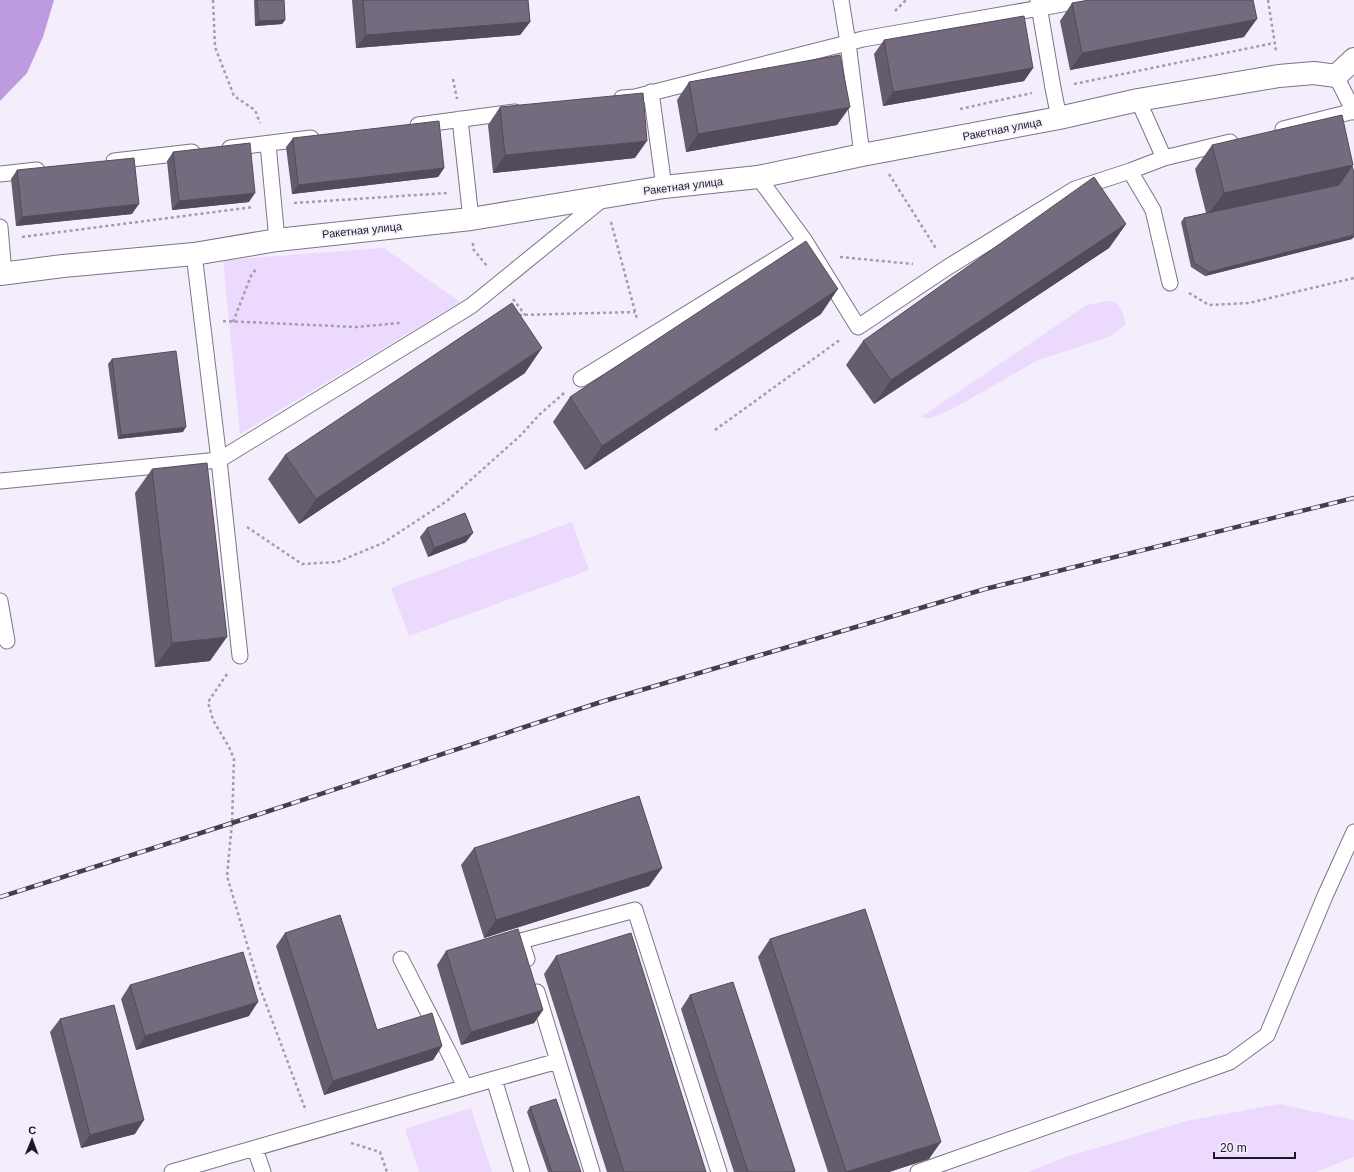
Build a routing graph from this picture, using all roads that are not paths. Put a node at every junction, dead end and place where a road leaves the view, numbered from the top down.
1 (841, 0) edge
2 (1086, 0) edge
3 (1039, 4) edge
4 (848, 43) junction
5 (1354, 59) edge
6 (1336, 76) junction
7 (651, 92) junction
8 (1138, 100) junction
9 (604, 101) edge
10 (528, 110) edge
11 (1354, 112) edge
12 (1059, 118) junction
13 (460, 119) junction
14 (406, 126) edge
15 (1270, 132) edge
16 (322, 137) edge
17 (1247, 137) edge
18 (268, 144) junction
19 (869, 154) junction
20 (1164, 158) junction
21 (102, 162) edge
22 (47, 169) edge
23 (1130, 171) junction
24 (0, 174) edge
25 (758, 177) junction
26 (664, 187) junction
27 (604, 198) junction
28 (471, 219) junction
29 (0, 234) edge
30 (277, 240) junction
31 (805, 241) junction
32 (194, 254) junction
33 (2, 274) edge
34 (1170, 283) dead end
35 (581, 379) road end
36 (219, 460) junction
37 (0, 481) edge
38 (0, 601) edge
39 (7, 641) dead end
40 (240, 656) road end
41 (1354, 832) edge
42 (401, 959) dead end
43 (558, 1061) junction
44 (494, 1079) junction
45 (465, 1087) junction
46 (255, 1148) junction
47 (172, 1172) edge
48 (263, 1172) edge
49 (522, 1172) edge
50 (592, 1172) edge
51 (719, 1172) edge
52 (918, 1172) edge

1 - 4 lane
2 - 3 lane
3 - 4 lane
3 - 12 lane
4 - 7 lane
4 - 19 lane
5 - 6 street
6 - 8 street, Ракетная улица
6 - 11 lane
7 - 9 lane
7 - 26 lane
8 - 12 street, Ракетная улица
8 - 20 lane
10 - 13 lane
11 - 15 lane
12 - 19 street, Ракетная улица
13 - 14 lane
13 - 28 lane
16 - 18 lane
17 - 20 lane
18 - 21 lane
18 - 30 lane
19 - 25 street, Ракетная улица
20 - 23 lane
22 - 24 lane
23 - 31 lane
23 - 34 lane
25 - 26 street, Ракетная улица
25 - 31 lane
26 - 27 street, Ракетная улица
27 - 28 street, Ракетная улица
27 - 36 lane
28 - 30 street, Ракетная улица
29 - 33 lane
30 - 32 street, Ракетная улица
31 - 35 lane
32 - 33 street, Ракетная улица
32 - 36 lane
36 - 37 lane
36 - 40 lane
38 - 39 lane
41 - 52 lane
42 - 45 lane
43 - 44 lane
43 - 50 lane
43 - 51 lane
44 - 45 lane
44 - 49 lane
45 - 46 lane
46 - 47 lane
46 - 48 lane

